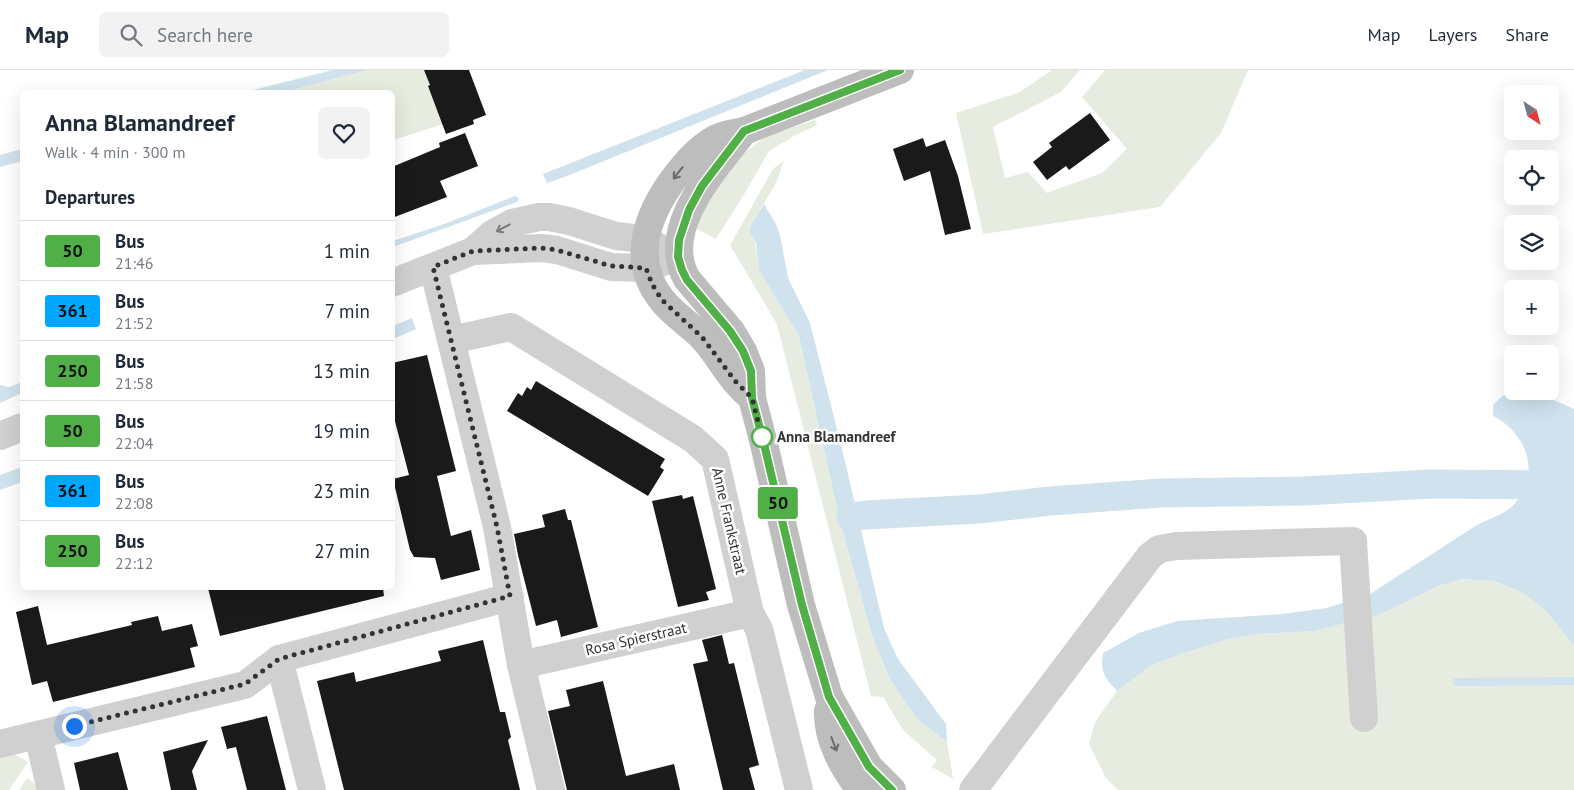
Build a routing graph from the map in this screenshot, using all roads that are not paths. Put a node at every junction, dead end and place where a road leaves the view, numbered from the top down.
1 (900, 70) edge
2 (744, 131) junction
3 (556, 238) dead end
4 (644, 239) junction
5 (587, 244) dead end
6 (473, 251) junction
7 (678, 257) junction
8 (433, 267) junction
9 (646, 268) junction
10 (395, 282) edge
11 (452, 340) junction
12 (752, 398) junction
13 (20, 428) edge
14 (0, 436) edge
15 (510, 596) junction
16 (750, 613) junction
17 (279, 659) junction
18 (521, 665) junction
19 (829, 697) junction
20 (1364, 718) dead end
21 (38, 735) junction
22 (0, 744) edge
23 (51, 790) edge
24 (312, 790) edge
25 (550, 790) edge
26 (800, 790) edge
27 (860, 790) edge
28 (892, 790) edge
29 (973, 790) edge

1 - 2 main road
2 -> 4 main road
2 - 7 main road
3 - 5 street
4 -> 6 street
4 - 7 street
4 - 9 main road
6 - 8 street
6 - 9 street
7 - 9 street
7 - 12 main road
8 - 10 street
8 - 11 street
9 - 12 main road
11 - 15 street
11 - 16 street, Anne Frankstraat
12 - 19 main road
13 - 14 street
15 - 17 street
15 - 18 street
16 - 18 street, Rosa Spierstraat
16 - 26 street, Anne Frankstraat
17 - 21 street
17 - 24 street
18 - 25 street
19 -> 27 main road
19 - 28 main road
20 - 29 street
21 - 22 street
21 - 23 street

